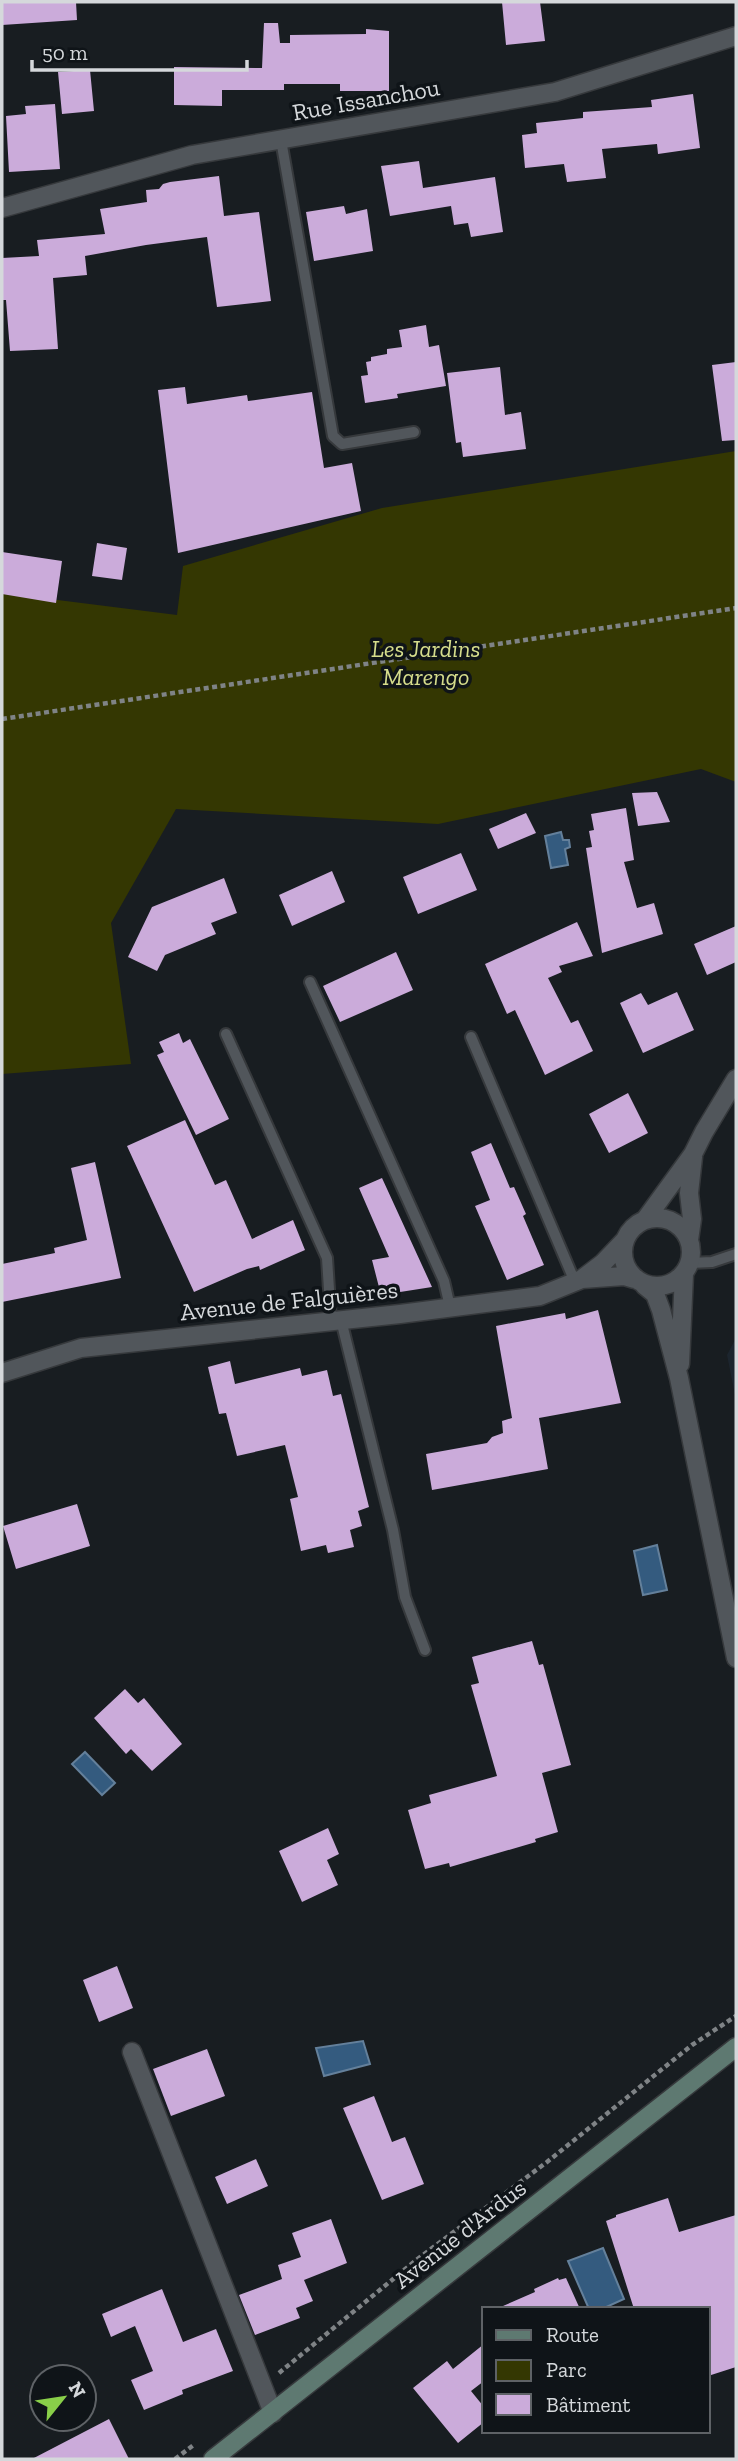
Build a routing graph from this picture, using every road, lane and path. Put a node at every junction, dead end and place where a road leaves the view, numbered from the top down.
1 (736, 36) edge
2 (281, 140) junction
3 (2, 208) edge
4 (414, 432) dead end
5 (736, 608) edge
6 (2, 719) edge
7 (310, 982) dead end
8 (226, 1034) dead end
9 (471, 1037) dead end
10 (736, 1079) edge
11 (693, 1154) junction
12 (645, 1220) junction
13 (689, 1240) junction
14 (624, 1241) junction
15 (736, 1254) edge
16 (687, 1268) junction
17 (579, 1281) junction
18 (639, 1282) junction
19 (450, 1307) junction
20 (336, 1320) junction
21 (2, 1373) edge
22 (680, 1378) junction
23 (425, 1650) dead end
24 (736, 1658) edge
25 (736, 2016) edge
26 (736, 2047) edge
27 (132, 2052) dead end
28 (262, 2387) junction
29 (273, 2413) junction
30 (199, 2440) dead end
31 (175, 2459) edge
32 (213, 2459) edge

1 - 2 street, Rue Issanchou
2 - 3 street, Rue Issanchou
2 - 4 lane
5 - 6 path
7 - 19 lane
8 - 20 lane
9 - 17 lane
10 - 11 street
11 - 12 street
11 - 13 street
12 - 13 street
12 - 14 street
13 - 16 street
14 - 17 street, Avenue de Falguières
14 - 18 street
15 - 16 lane
16 - 18 street
16 - 22 street
17 - 18 street, Avenue de Falguières
17 - 19 street, Avenue de Falguières
18 - 22 street
19 - 20 street, Avenue de Falguières
20 - 21 street, Avenue de Falguières
20 - 23 lane
22 - 24 street
25 - 28 path
26 - 29 main road, Avenue d'Ardus
27 - 28 street
28 - 29 street
29 - 32 main road, Avenue d'Ardus
30 - 31 path

